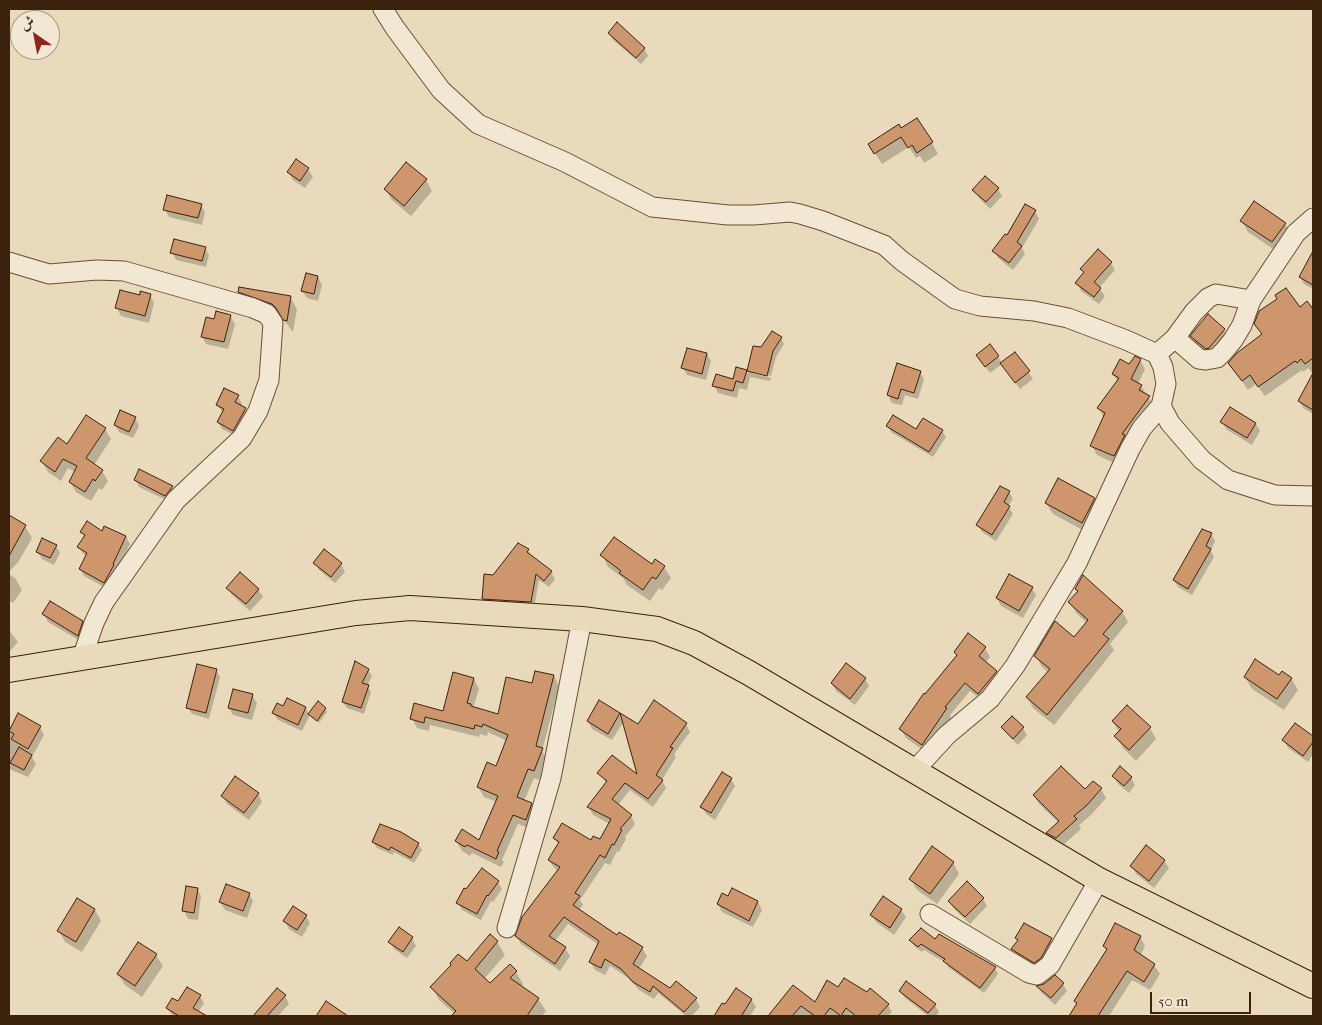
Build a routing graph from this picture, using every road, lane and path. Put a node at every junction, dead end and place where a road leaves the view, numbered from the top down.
1 (383, 9) edge
2 (1313, 218) edge
3 (9, 262) edge
4 (1251, 300) junction
5 (1175, 338) junction
6 (1157, 354) junction
7 (1161, 406) junction
8 (1313, 496) edge
9 (582, 619) junction
10 (82, 658) junction
11 (9, 670) edge
12 (914, 771) junction
13 (1099, 880) junction
14 (930, 914) dead end
15 (507, 928) dead end
16 (1313, 986) edge

1 - 6 street
2 - 4 street
3 - 10 street
4 - 5 street
4 - 5 street
5 - 6 street
6 - 7 street
7 - 8 street
7 - 12 street
9 - 10 main road
9 - 12 main road
9 - 15 street
10 - 11 main road
12 - 13 main road
13 - 14 street
13 - 16 main road

